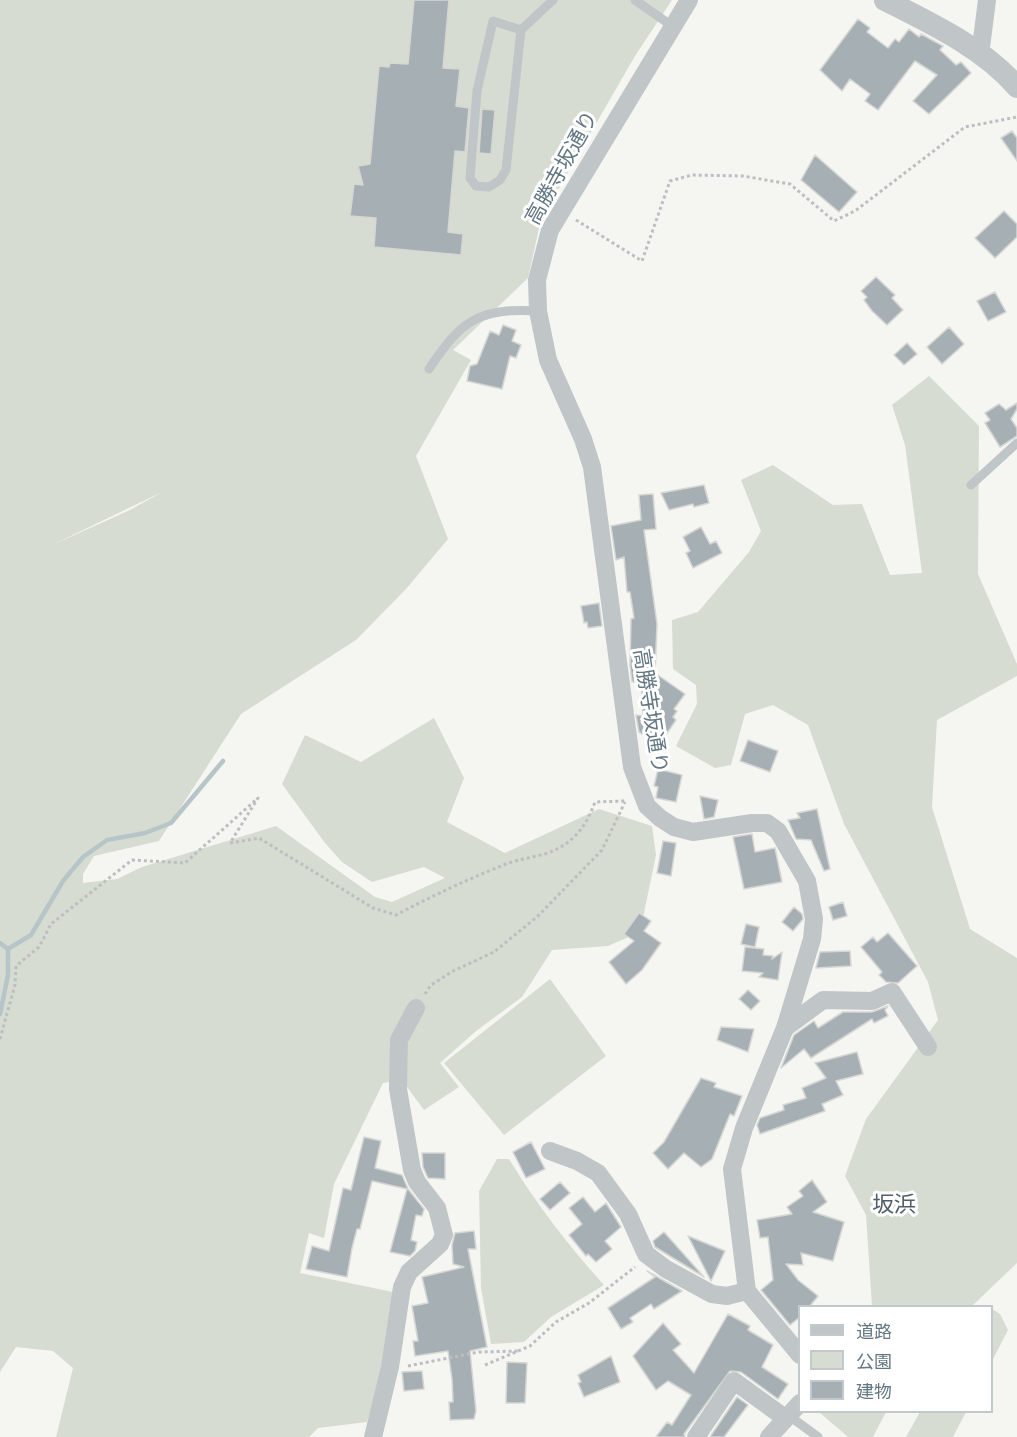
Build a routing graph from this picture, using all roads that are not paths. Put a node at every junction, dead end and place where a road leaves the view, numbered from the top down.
1 (553, 0) edge
2 (635, 0) edge
3 (689, 0) edge
4 (885, 0) edge
5 (987, 0) edge
6 (672, 26) junction
7 (521, 30) junction
8 (980, 55) junction
9 (1017, 87) edge
10 (538, 311) junction
11 (429, 369) dead end
12 (1017, 443) edge
13 (970, 485) dead end
14 (416, 1008) road end
15 (785, 1028) junction
16 (928, 1047) dead end
17 (550, 1151) dead end
18 (747, 1291) junction
19 (798, 1353) edge
20 (791, 1412) edge
21 (373, 1437) edge
22 (696, 1437) edge
23 (769, 1437) edge
24 (818, 1437) edge

1 - 7 lane
2 - 6 lane
3 - 6 street, 高勝寺坂通り
4 - 8 street
5 - 8 street
6 - 10 street, 高勝寺坂通り
7 - 7 lane
8 - 9 street
10 - 11 lane
10 - 15 street, 高勝寺坂通り
12 - 13 lane
14 - 21 street
15 - 16 street
15 - 18 street, 高勝寺坂通り
17 - 18 street
18 - 19 street
20 - 22 street
20 - 23 street
20 - 24 lane

